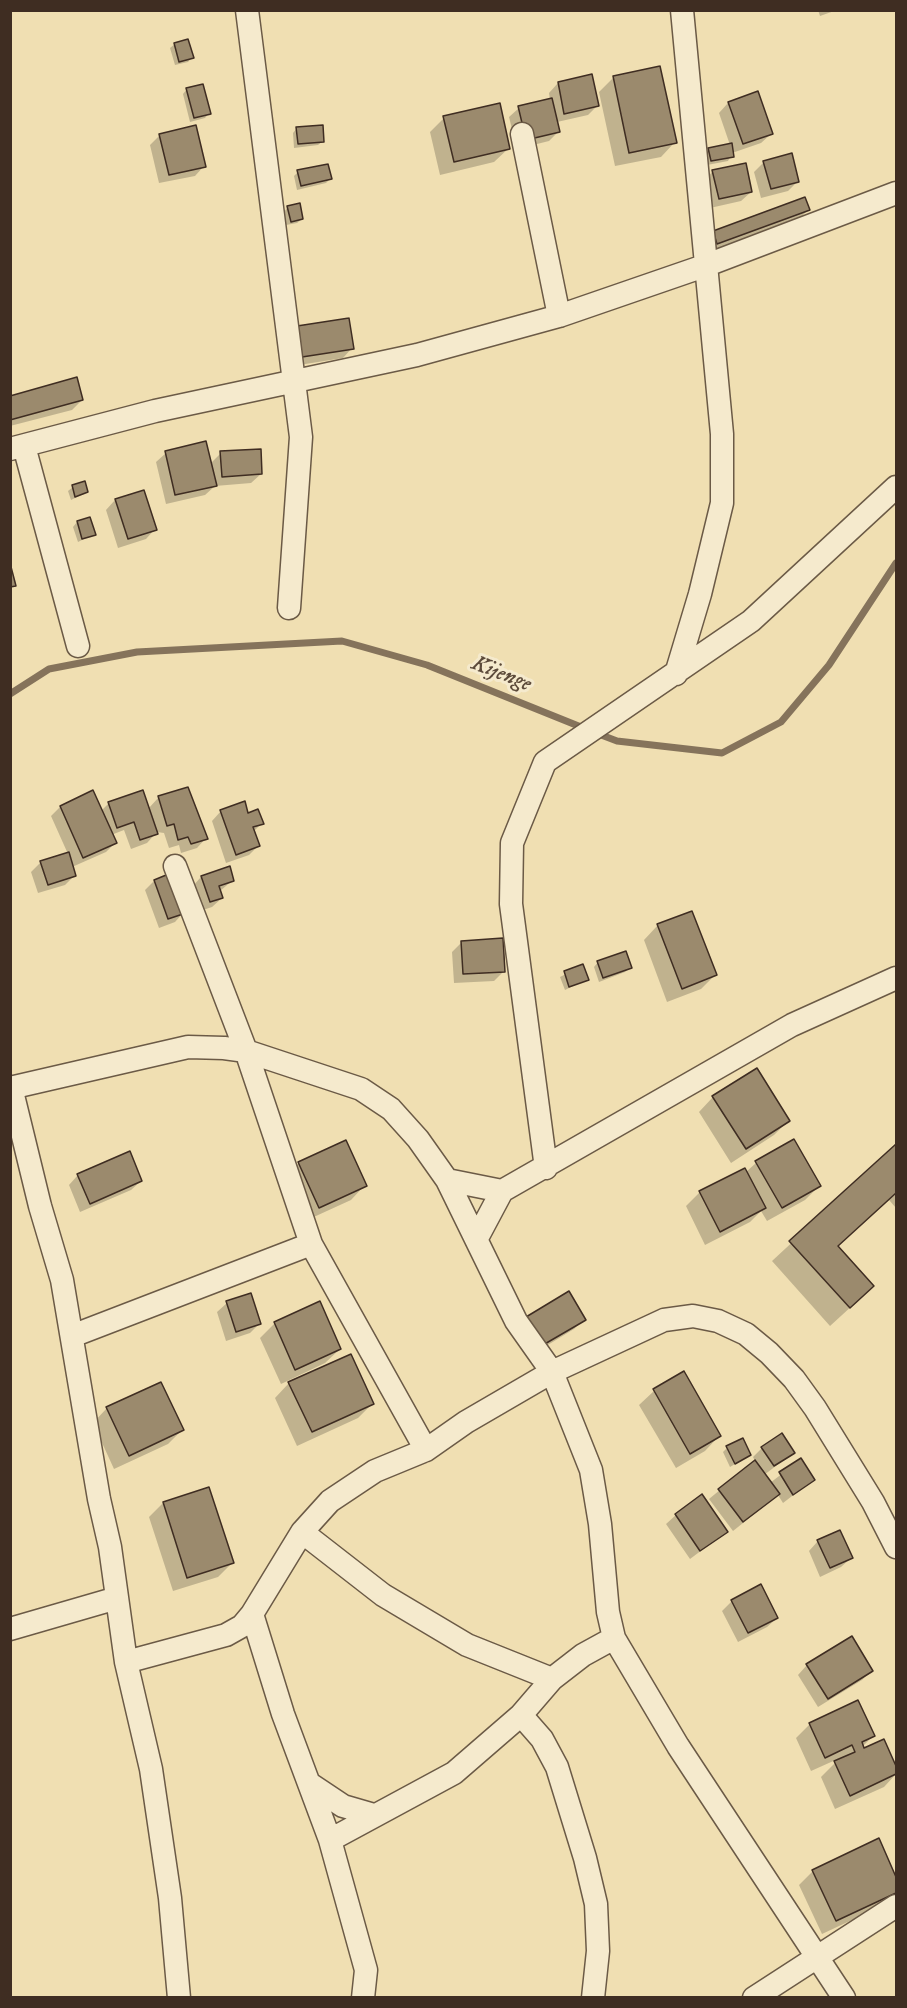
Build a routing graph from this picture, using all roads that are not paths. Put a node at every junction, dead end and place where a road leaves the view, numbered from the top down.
1 (248, 10) edge
2 (682, 10) edge
3 (522, 134) dead end
4 (897, 193) edge
5 (706, 265) junction
6 (559, 316) junction
7 (292, 383) junction
8 (17, 447) edge
9 (897, 486) edge
10 (289, 609) dead end
11 (78, 646) dead end
12 (676, 674) junction
13 (176, 866) dead end
14 (897, 978) edge
15 (246, 1051) junction
16 (11, 1088) edge
17 (546, 1168) junction
18 (447, 1180) junction
19 (502, 1191) junction
20 (477, 1238) junction
21 (311, 1244) junction
22 (72, 1336) junction
23 (552, 1372) junction
24 (426, 1450) junction
25 (302, 1532) junction
26 (897, 1547) edge
27 (117, 1598) junction
28 (252, 1614) junction
29 (10, 1629) edge
30 (614, 1638) junction
31 (126, 1662) junction
32 (552, 1679) junction
33 (521, 1715) junction
34 (309, 1784) junction
35 (374, 1815) junction
36 (330, 1840) junction
37 (897, 1906) edge
38 (818, 1956) junction
39 (179, 1998) edge
40 (363, 1998) edge
41 (593, 1998) edge
42 (754, 1998) edge
43 (844, 1998) edge

1 - 7 street
2 - 5 street
3 - 6 street
4 - 5 street
5 - 6 street
5 - 12 street
6 - 7 street
7 - 8 street
7 - 10 street
8 - 11 street
9 - 12 street
12 - 17 street
13 - 15 street
14 - 17 street
15 - 16 street
15 - 18 street
15 - 21 street
16 - 22 street
17 - 19 street
18 - 19 street
18 - 20 street
19 - 20 street
20 - 23 street
21 - 22 street
21 - 24 street
22 - 27 street
23 - 24 street
23 - 26 street
23 - 30 street
24 - 25 street
25 - 28 street
25 - 32 street
27 - 29 street
27 - 31 street
28 - 31 street
28 - 34 street
30 - 32 street
30 - 38 street
31 - 39 street
32 - 33 street
33 - 35 street
33 - 41 street
34 - 35 street
34 - 36 street
35 - 36 street
36 - 40 street
37 - 38 street
38 - 42 street
38 - 43 street

